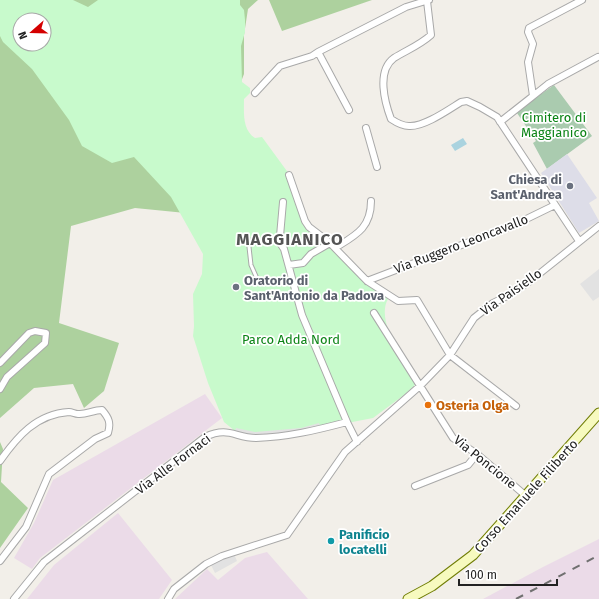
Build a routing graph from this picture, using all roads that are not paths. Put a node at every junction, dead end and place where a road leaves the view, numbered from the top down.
1 (428, 0) edge
2 (582, 0) edge
3 (318, 52) junction
4 (598, 57) dead end
5 (255, 93) dead end
6 (533, 96) junction
7 (349, 110) dead end
8 (500, 122) junction
9 (366, 128) dead end
10 (377, 167) dead end
11 (289, 175) dead end
12 (371, 200) dead end
13 (283, 202) dead end
14 (555, 205) junction
15 (598, 229) edge
16 (248, 238) dead end
17 (579, 241) junction
18 (330, 243) junction
19 (335, 248) junction
20 (288, 265) junction
21 (367, 281) junction
22 (259, 283) dead end
23 (374, 313) dead end
24 (450, 355) junction
25 (0, 364) edge
26 (421, 385) junction
27 (0, 389) edge
28 (516, 406) dead end
29 (599, 413) edge
30 (347, 422) junction
31 (357, 442) junction
32 (477, 454) junction
33 (0, 462) edge
34 (415, 486) dead end
35 (526, 496) junction
36 (0, 561) edge
37 (14, 599) edge
38 (168, 599) edge
39 (408, 599) edge

1 - 3 street
1 - 8 street
2 - 6 street
3 - 5 street
3 - 7 street
4 - 6 street
6 - 8 street
8 - 14 street
9 - 10 street
11 - 18 street
12 - 19 street
13 - 20 street
14 - 17 street
14 - 21 street, Via Ruggero Leoncavallo
15 - 17 street, Via Paisiello
16 - 22 lane
17 - 24 street, Via Paisiello
18 - 19 street
18 - 20 street
19 - 21 street
20 - 30 street
21 - 24 street
23 - 26 street, Via Poncione
24 - 26 street, Via Paisiello
24 - 28 street
25 - 27 street
26 - 31 street, Via Paisiello
26 - 32 street, Via Poncione
29 - 35 main road, Corso Emanuele Filiberto
30 - 31 street
30 - 37 street, Via Alle Fornaci
31 - 38 street, Via Paisiello
32 - 34 street
32 - 35 street, Via Poncione
33 - 36 street
35 - 39 main road, Corso Emanuele Filiberto

